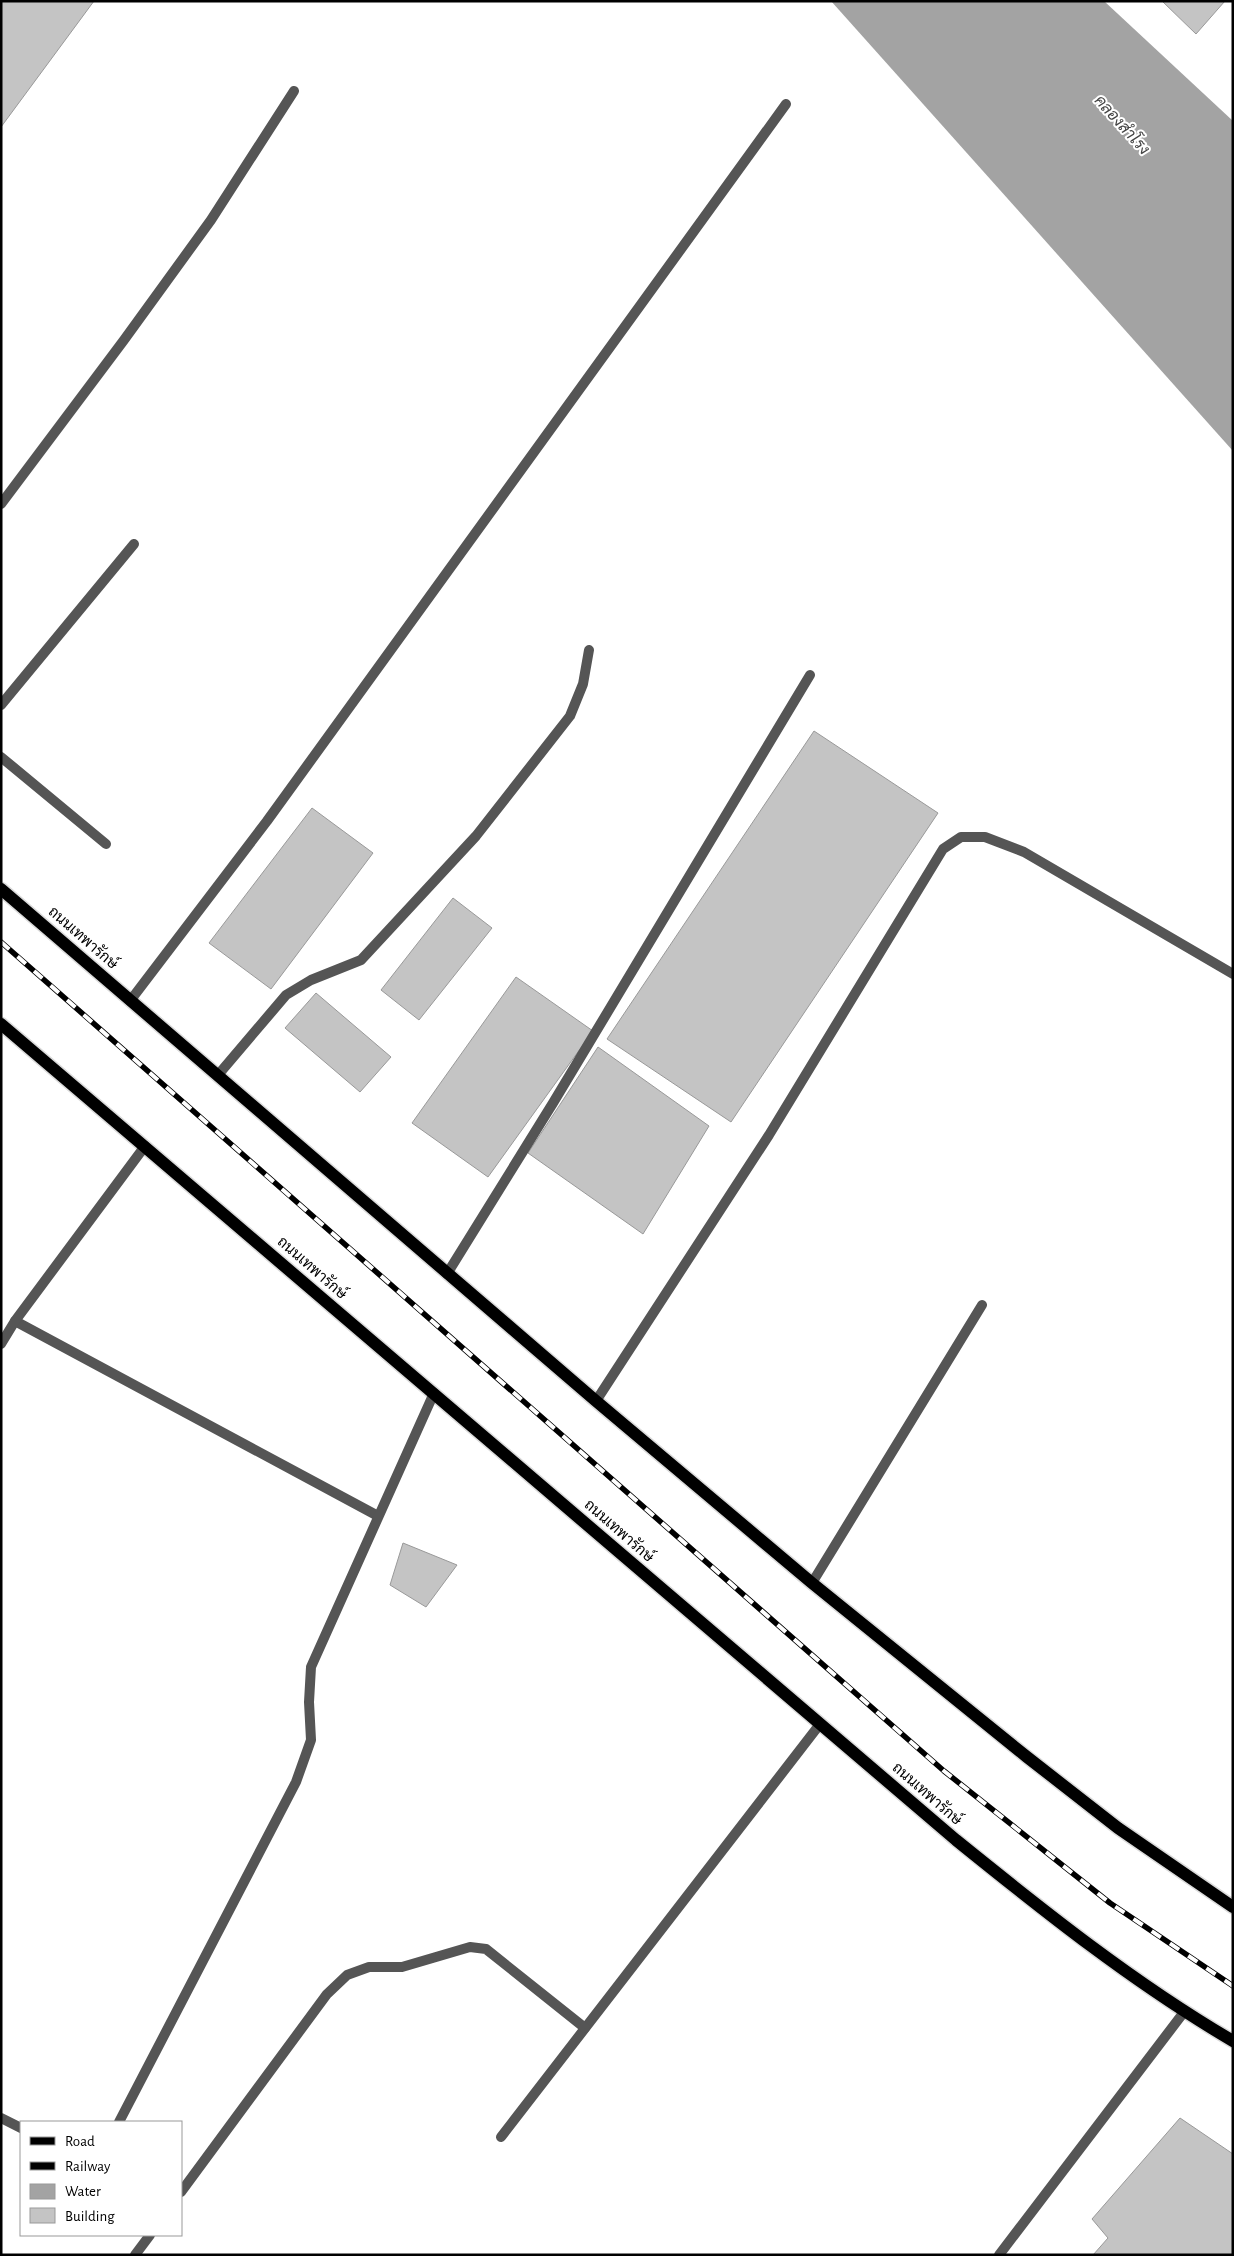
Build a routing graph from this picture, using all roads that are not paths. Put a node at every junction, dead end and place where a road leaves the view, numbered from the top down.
1 (294, 91) dead end
2 (786, 104) dead end
3 (1, 504) edge
4 (134, 544) dead end
5 (589, 650) dead end
6 (810, 675) dead end
7 (1, 705) edge
8 (1, 757) edge
9 (106, 844) dead end
10 (1, 888) edge
11 (1233, 974) edge
12 (130, 1001) junction
13 (1, 1024) edge
14 (218, 1075) junction
15 (145, 1146) junction
16 (447, 1274) junction
17 (982, 1305) dead end
18 (15, 1321) junction
19 (1, 1344) edge
20 (434, 1394) junction
21 (596, 1402) junction
22 (378, 1516) junction
23 (812, 1583) junction
24 (820, 1724) junction
25 (1233, 1907) edge
26 (1184, 2012) junction
27 (585, 2028) junction
28 (1233, 2041) edge
29 (1, 2118) edge
30 (120, 2121) edge
31 (20, 2128) edge
32 (501, 2137) dead end
33 (182, 2191) edge
34 (149, 2236) edge
35 (136, 2255) edge
36 (999, 2255) edge

1 - 3 street
2 - 12 street
4 - 7 street
5 - 14 street
6 - 16 street
8 - 9 street
10 - 12 main road, ถนนเทพารักษ์
11 - 21 street
12 - 14 main road, ถนนเทพารักษ์
13 - 15 main road, ถนนเทพารักษ์
14 - 16 main road, ถนนเทพารักษ์
15 - 18 street
15 - 20 main road, ถนนเทพารักษ์
16 - 21 main road, ถนนเทพารักษ์
17 - 23 street
18 - 19 street
18 - 22 street
20 - 22 street
20 - 24 main road, ถนนเทพารักษ์
21 - 23 main road, ถนนเทพารักษ์
22 - 30 street
23 - 25 main road, ถนนเทพารักษ์
24 - 26 main road, ถนนเทพารักษ์
24 - 27 street
26 - 28 main road, ถนนเทพารักษ์
26 - 36 street
27 - 32 street
27 - 33 street
29 - 31 street
34 - 35 street

